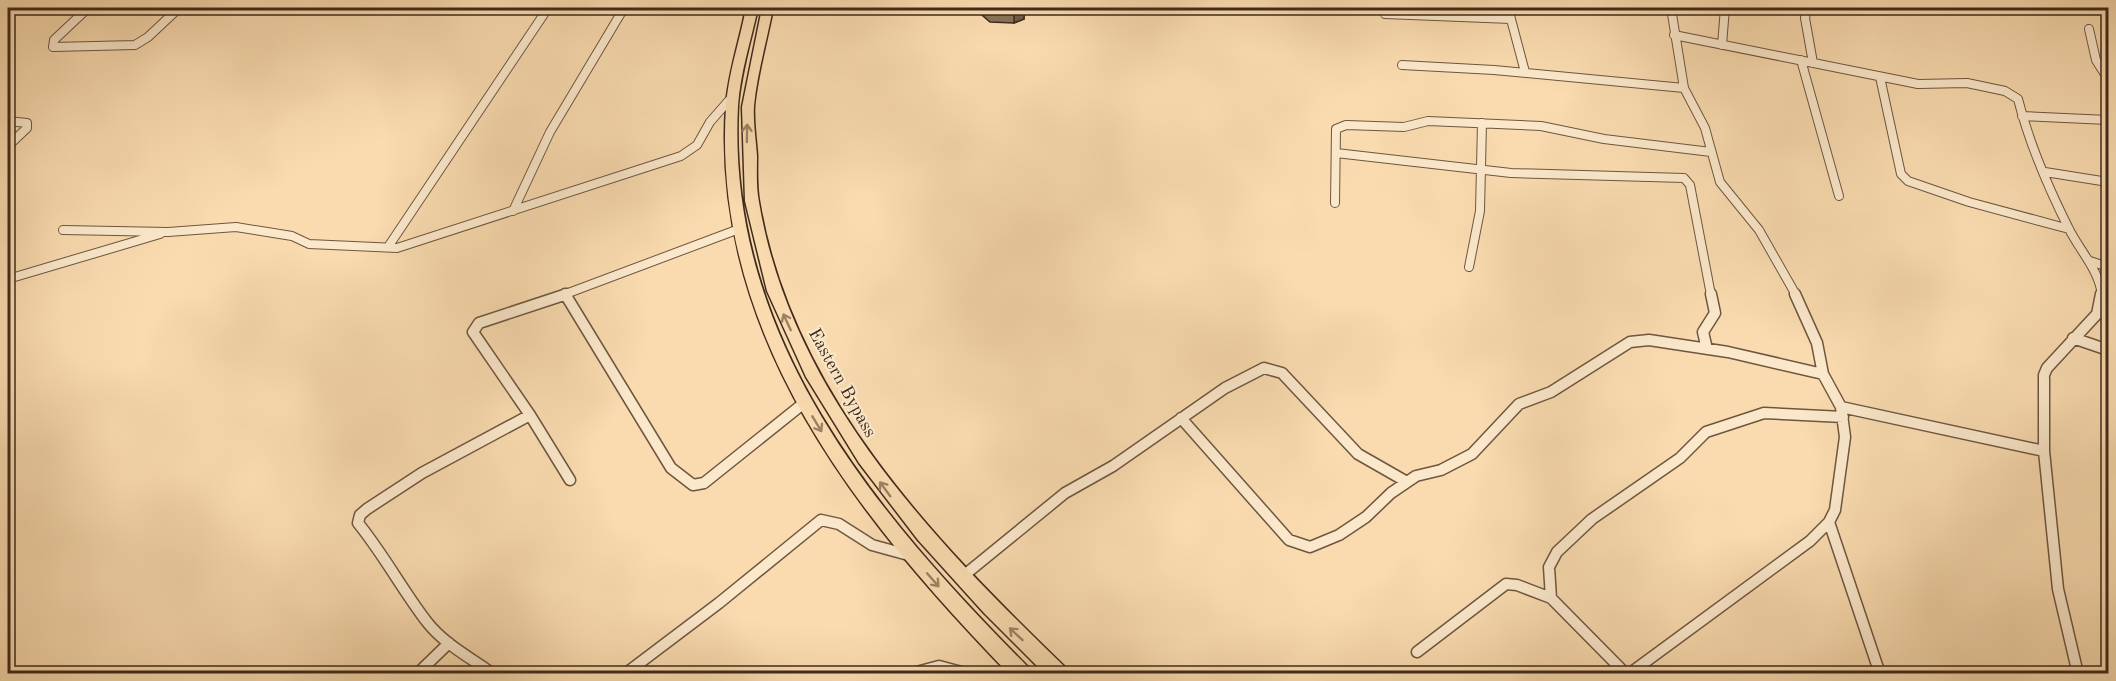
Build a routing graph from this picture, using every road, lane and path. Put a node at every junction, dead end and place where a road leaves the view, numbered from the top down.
1 (88, 8) edge
2 (178, 8) edge
3 (548, 8) edge
4 (624, 8) edge
5 (752, 8) edge
6 (767, 8) edge
7 (1508, 8) edge
8 (1671, 8) edge
9 (1725, 8) edge
10 (1807, 8) edge
11 (1384, 14) dead end
12 (1510, 19) junction
13 (2089, 29) dead end
14 (1674, 35) junction
15 (1722, 45) junction
16 (1802, 60) junction
17 (1813, 63) junction
18 (1402, 65) dead end
19 (1525, 72) junction
20 (1880, 77) junction
21 (2109, 79) edge
22 (1684, 88) junction
23 (731, 98) junction
24 (2022, 116) junction
25 (2109, 120) edge
26 (8, 121) edge
27 (1482, 123) junction
28 (8, 146) edge
29 (1711, 152) junction
30 (1336, 153) junction
31 (1481, 170) junction
32 (2045, 172) junction
33 (2109, 182) edge
34 (1839, 196) dead end
35 (1335, 202) dead end
36 (513, 211) junction
37 (739, 229) junction
38 (2069, 229) junction
39 (63, 230) dead end
40 (168, 232) junction
41 (388, 247) junction
42 (2090, 261) junction
43 (1469, 267) dead end
44 (2109, 267) edge
45 (8, 279) edge
46 (565, 294) junction
47 (2073, 338) junction
48 (1707, 349) junction
49 (2109, 350) edge
50 (1823, 374) junction
51 (804, 403) junction
52 (1842, 412) junction
53 (530, 415) junction
54 (1181, 418) junction
55 (2044, 451) junction
56 (570, 480) dead end
57 (1407, 482) junction
58 (1829, 522) junction
59 (912, 556) junction
60 (962, 577) junction
61 (1551, 598) junction
62 (449, 643) junction
63 (1417, 652) dead end
64 (417, 674) edge
65 (494, 674) edge
66 (625, 674) edge
67 (909, 674) edge
68 (969, 674) edge
69 (1022, 674) edge
70 (1059, 674) edge
71 (1628, 674) edge
72 (1880, 674) edge
73 (2078, 674) edge

1 - 2 street
3 - 41 street
4 - 36 street
5 - 23 main road
60 -> 6 main road, Eastern Bypass
7 - 12 street
8 - 14 street
9 - 15 street
10 - 17 street
11 - 12 street
12 - 19 street
13 - 21 street
14 - 15 street
14 - 22 street
15 - 16 street
16 - 17 street
16 - 34 street
17 - 20 street
18 - 19 street
19 - 22 street
20 - 24 street
20 - 38 street
22 - 29 street
23 - 36 street
23 - 37 main road
24 - 25 street
24 - 32 street
26 - 28 street
27 - 29 street
27 - 30 street
27 - 31 street
29 - 50 street
30 - 31 street
30 - 35 street
31 - 43 street
31 - 48 street
32 - 33 street
32 - 38 street
36 - 41 street
37 - 46 street
37 - 51 main road
38 - 42 street
39 - 40 street
40 - 41 street
40 - 45 street
42 - 44 street
42 - 47 street
46 - 51 street
46 - 53 street
47 - 49 street
47 - 55 street
48 - 50 street
48 - 57 street
50 - 52 street
51 -> 59 main road
52 - 55 street
52 - 58 street
52 - 61 street
53 - 56 street
53 - 62 street
54 - 57 street
54 - 57 street
54 - 60 street
55 - 73 street
58 - 71 street
58 - 72 street
59 - 66 street
59 -> 69 main road
70 -> 60 main road, Eastern Bypass
61 - 63 street
61 - 71 street
62 - 64 street
62 - 65 street
67 - 68 street

